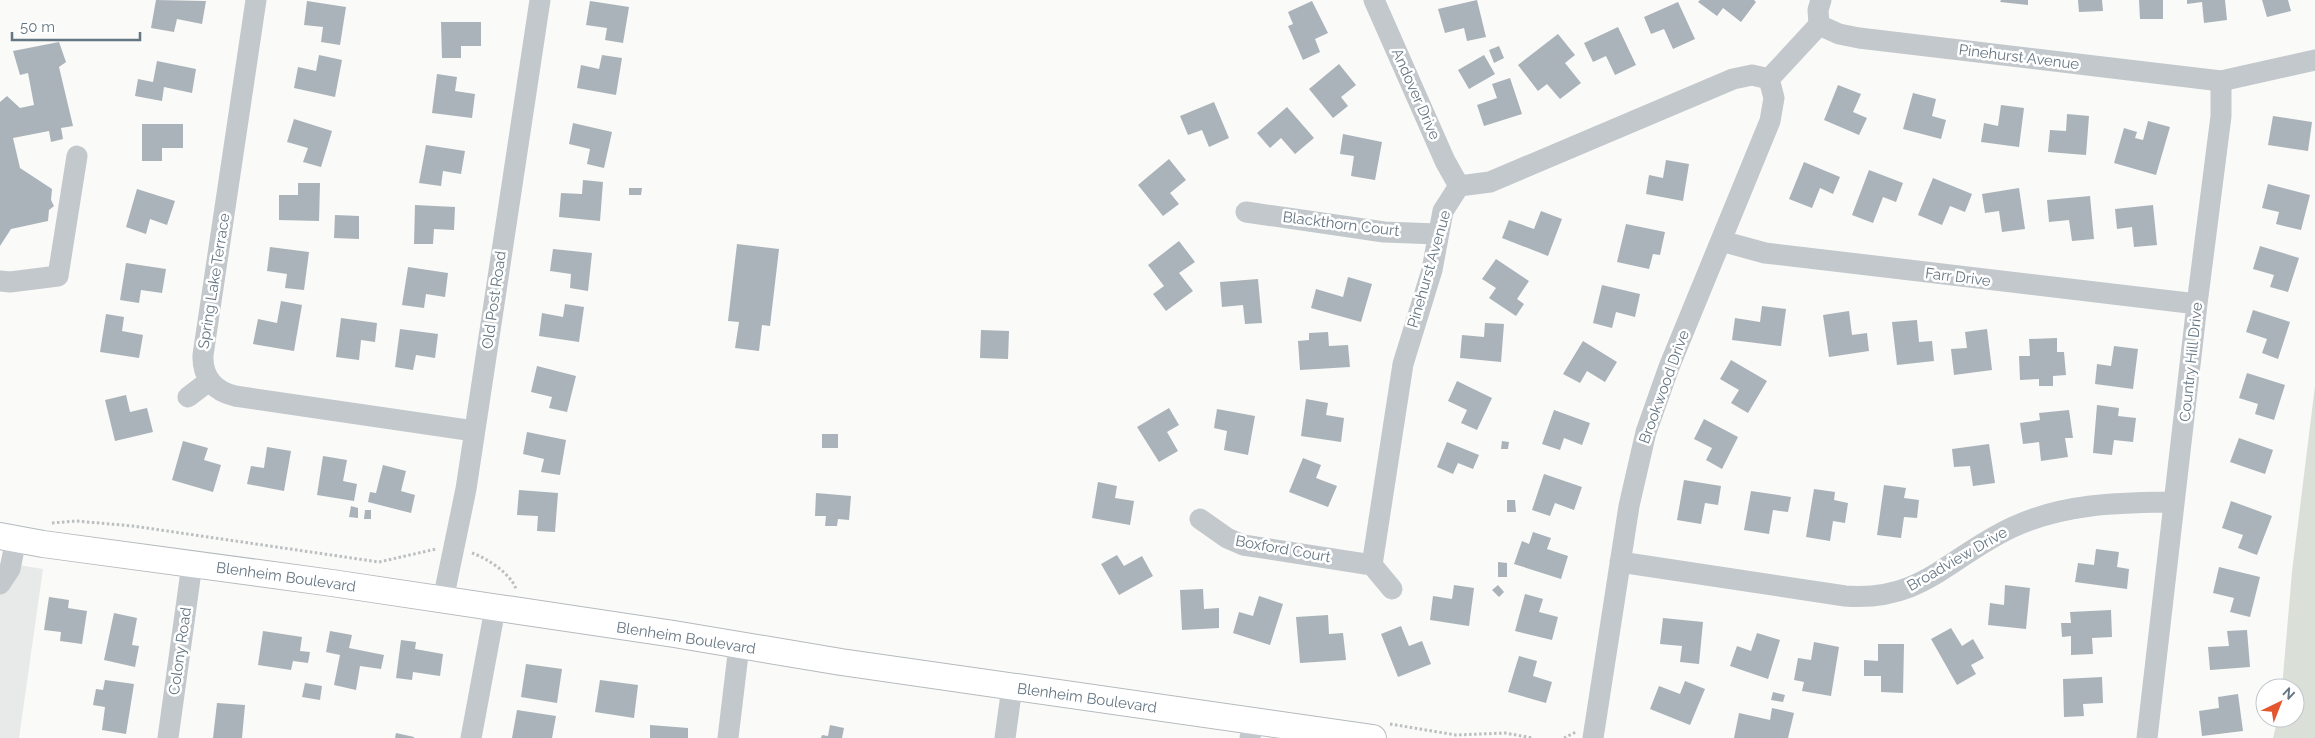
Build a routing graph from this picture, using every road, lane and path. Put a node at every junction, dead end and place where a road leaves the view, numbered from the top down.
1 (256, 0) edge
2 (540, 0) edge
3 (1374, 0) edge
4 (1821, 0) edge
5 (1819, 25) junction
6 (2315, 60) edge
7 (1769, 79) junction
8 (2222, 81) junction
9 (77, 156) dead end
10 (1459, 186) junction
11 (1246, 212) dead end
12 (1437, 234) junction
13 (1721, 241) junction
14 (0, 281) edge
15 (2197, 304) junction
16 (209, 381) junction
17 (188, 397) dead end
18 (474, 431) junction
19 (2174, 502) junction
20 (1200, 519) dead end
21 (8, 537) edge
22 (1620, 562) junction
23 (192, 564) junction
24 (1372, 565) junction
25 (0, 584) edge
26 (1392, 589) dead end
27 (443, 600) junction
28 (495, 609) junction
29 (739, 646) junction
30 (1012, 688) junction
31 (1251, 730) edge
32 (168, 738) edge
33 (471, 738) edge
34 (728, 738) edge
35 (1005, 738) edge
36 (1373, 738) edge
37 (1593, 738) edge
38 (2147, 738) edge

1 - 16 street, Spring Lake Terrace
2 - 18 street, Old Post Road
3 - 10 street, Andover Drive
4 - 5 street
5 - 7 street
5 - 8 street, Pinehurst Avenue
6 - 8 street
7 - 10 street
7 - 13 street, Brookwood Drive
8 - 15 street, Country Hill Drive
9 - 14 street
10 - 12 street, Pinehurst Avenue
11 - 12 street, Blackthorn Court
12 - 24 street, Pinehurst Avenue
13 - 15 street, Farr Drive
13 - 22 street, Brookwood Drive
15 - 19 street, Country Hill Drive
16 - 17 street
16 - 18 street
18 - 27 street, Old Post Road
19 - 22 street, Broadview Drive
19 - 38 street, Country Hill Drive
20 - 24 street, Boxford Court
21 - 23 main road, Blenheim Boulevard
21 - 25 street
22 - 37 street, Brookwood Drive
23 - 27 main road, Blenheim Boulevard
23 - 32 street, Colony Road
24 - 26 street
27 - 28 main road, Blenheim Boulevard
28 - 29 main road, Blenheim Boulevard
28 - 33 street
29 - 30 main road, Blenheim Boulevard
29 - 34 street
30 - 31 main road, Blenheim Boulevard
30 - 35 street
31 - 36 main road, Blenheim Boulevard

